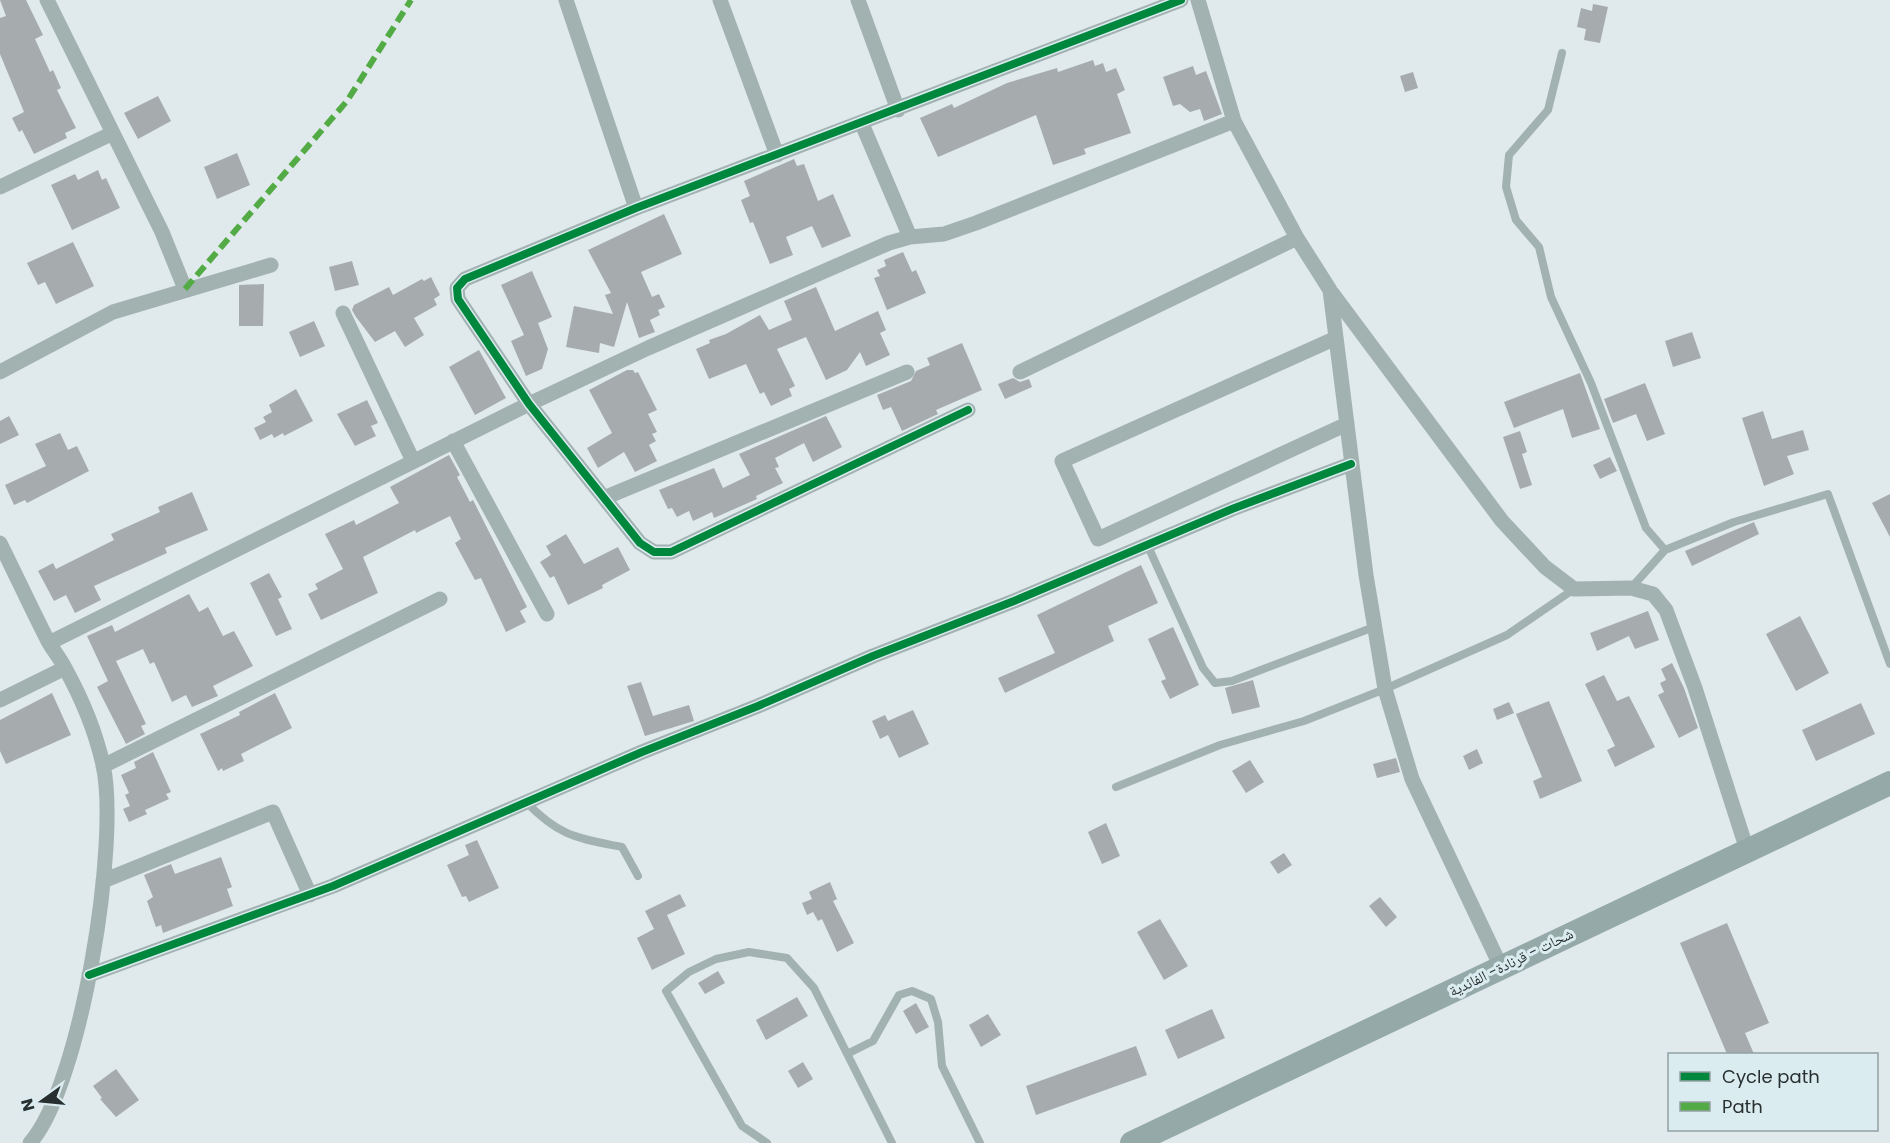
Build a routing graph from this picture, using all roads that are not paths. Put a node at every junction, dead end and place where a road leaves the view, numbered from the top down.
1 (47, 0) edge
2 (566, 0) edge
3 (720, 0) edge
4 (858, 0) edge
5 (1181, 0) edge
6 (1198, 0) edge
7 (1562, 53) dead end
8 (898, 110) junction
9 (1234, 121) junction
10 (862, 124) junction
11 (113, 133) junction
12 (777, 155) junction
13 (0, 187) edge
14 (636, 208) junction
15 (909, 237) junction
16 (1296, 238) junction
17 (271, 265) dead end
18 (185, 289) junction
19 (1330, 290) junction
20 (343, 313) dead end
21 (1336, 338) junction
22 (0, 372) edge
23 (907, 372) dead end
24 (1020, 372) dead end
25 (529, 404) junction
26 (968, 410) dead end
27 (1347, 424) junction
28 (453, 441) junction
29 (413, 460) junction
30 (1351, 464) junction
31 (604, 498) junction
32 (0, 543) edge
33 (1147, 543) junction
34 (1665, 550) junction
35 (1631, 588) junction
36 (1574, 589) junction
37 (440, 599) dead end
38 (547, 614) dead end
39 (1374, 627) junction
40 (49, 643) junction
41 (1890, 664) edge
42 (65, 668) junction
43 (1385, 689) junction
44 (0, 700) edge
45 (103, 766) junction
46 (1890, 783) edge
47 (1116, 786) dead end
48 (526, 802) junction
49 (1747, 850) junction
50 (638, 876) dead end
51 (103, 881) junction
52 (310, 895) junction
53 (1501, 967) junction
54 (89, 975) junction
55 (847, 1054) junction
56 (30, 1143) edge
57 (767, 1143) edge
58 (892, 1143) edge
59 (980, 1143) edge
60 (1132, 1143) edge

1 - 11 street
2 - 14 street
3 - 12 street
4 - 8 street
5 - 8 street
6 - 9 street
7 - 34 lane
8 - 10 street
9 - 15 street
9 - 16 street
10 - 12 street
10 - 15 street
11 - 13 street
11 - 18 street
12 - 14 street
14 - 25 street
15 - 25 street
16 - 19 street
16 - 24 street
17 - 18 street
18 - 22 street
19 - 21 street
19 - 36 street
20 - 29 street
21 - 27 street
21 - 27 street
23 - 31 street
25 - 28 street
25 - 31 street
26 - 31 street
27 - 30 street
28 - 29 street
28 - 38 street
29 - 40 street
30 - 33 street
30 - 39 street
32 - 40 street
33 - 39 lane
33 - 48 street
34 - 35 lane
34 - 41 lane
35 - 36 street
35 - 49 street
36 - 43 lane
37 - 45 street
39 - 43 street
40 - 42 street
42 - 44 street
42 - 45 street
43 - 47 lane
43 - 53 street
45 - 51 street
46 - 49 main road, شحات - قرنادة- الفائدية
48 - 50 lane
48 - 52 street
49 - 53 main road, شحات - قرنادة- الفائدية
51 - 52 street
51 - 54 street
52 - 54 street
53 - 60 main road, شحات - قرنادة- الفائدية
54 - 56 street
55 - 57 lane
55 - 58 lane
55 - 59 lane

